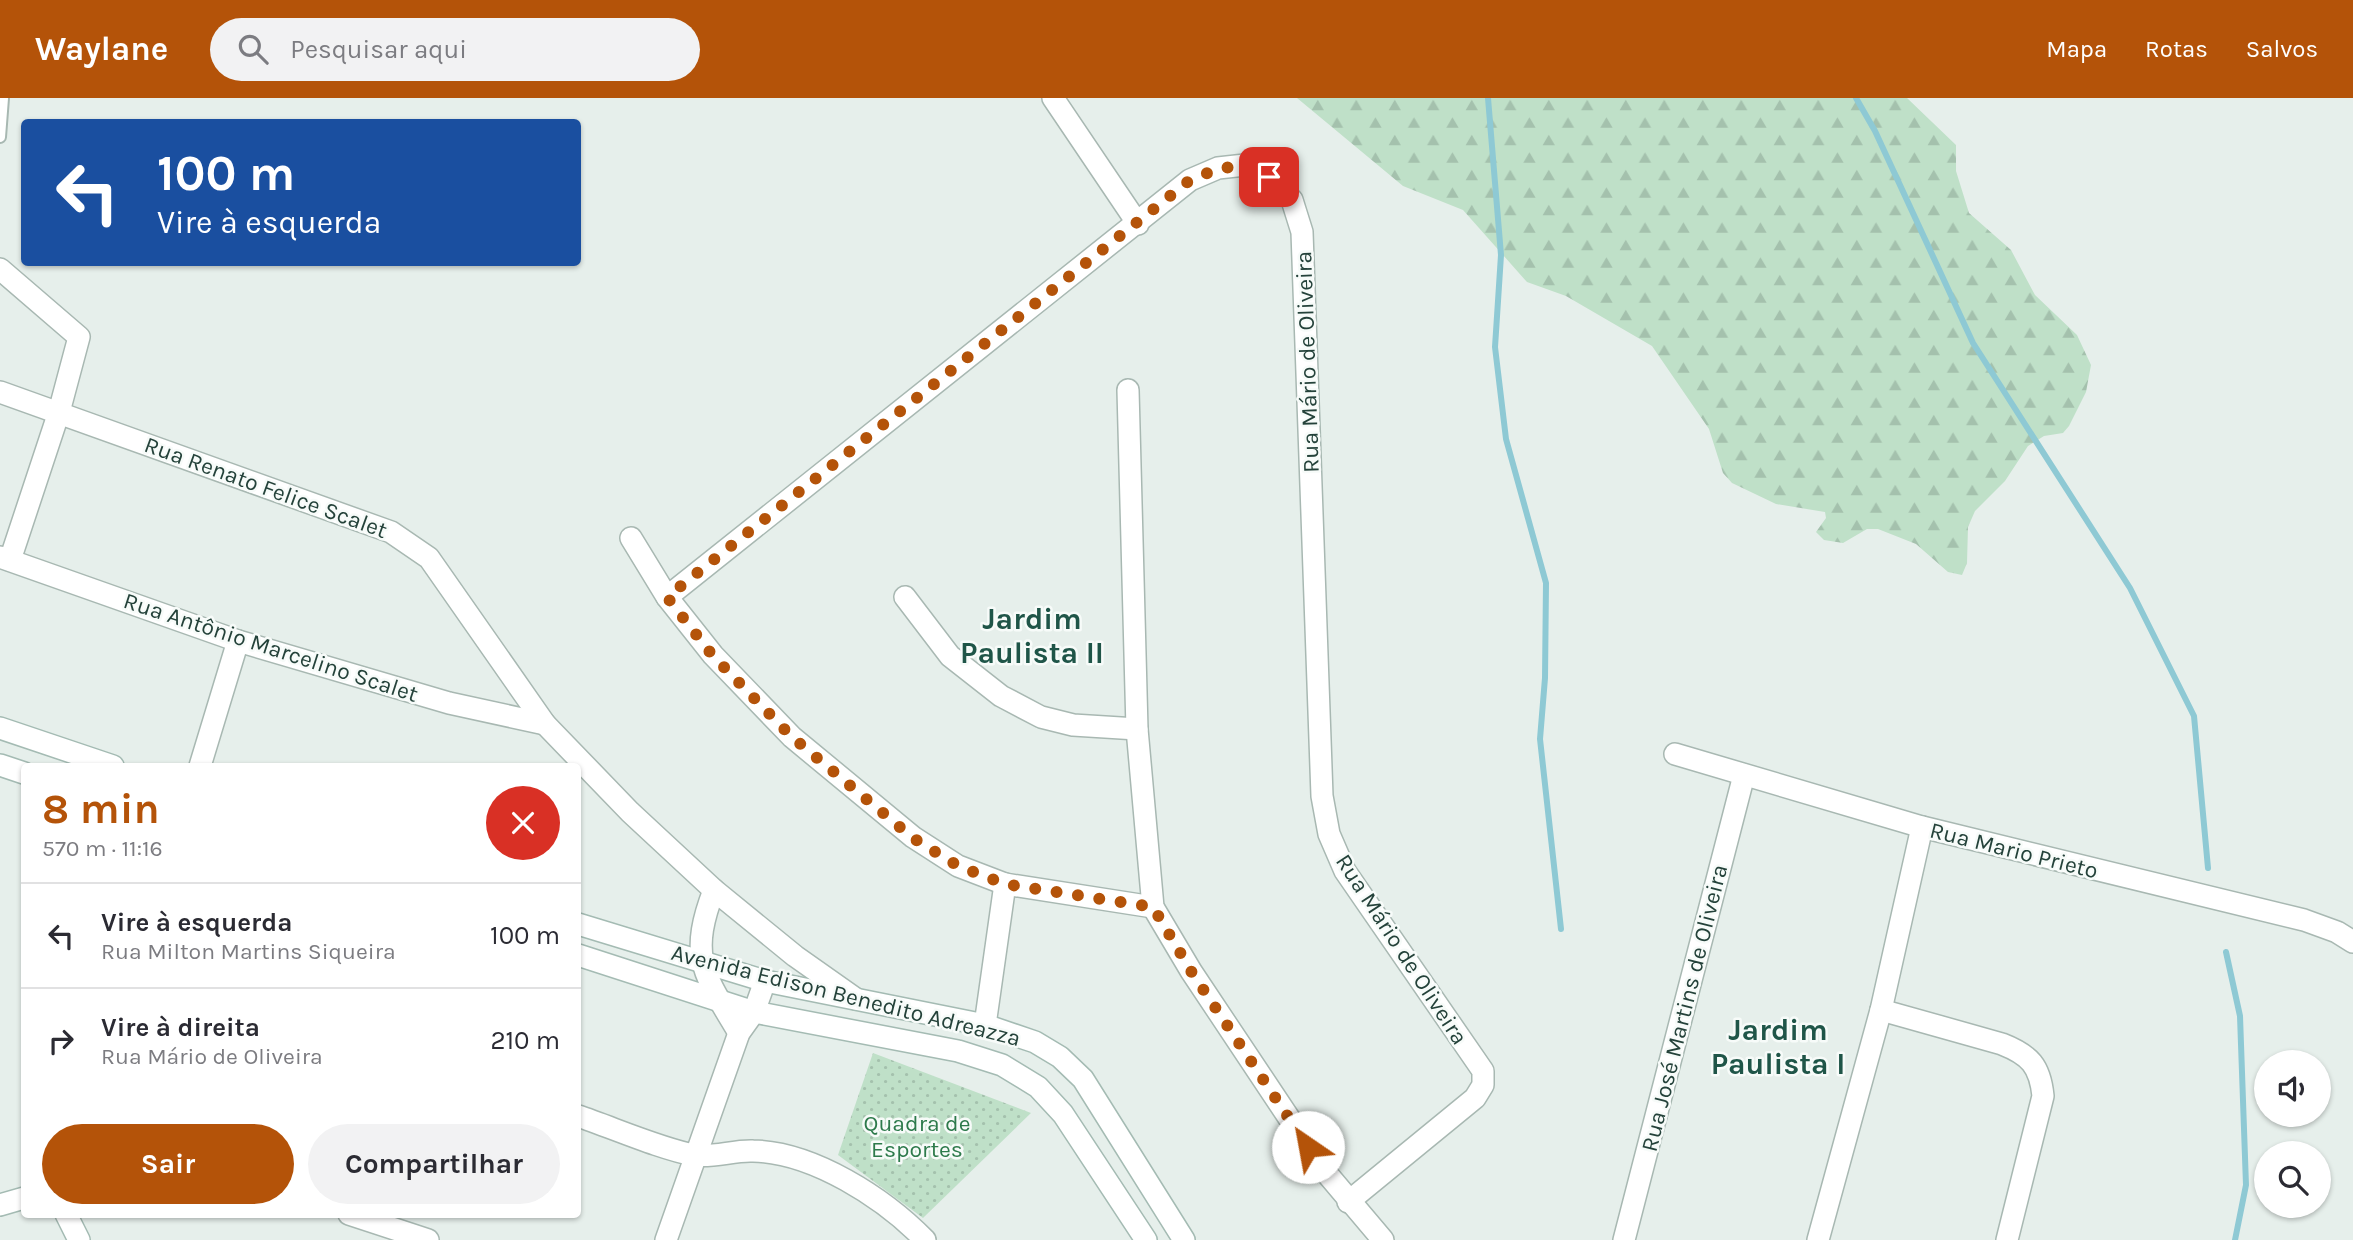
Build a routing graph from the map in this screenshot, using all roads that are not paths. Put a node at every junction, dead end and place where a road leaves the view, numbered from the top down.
1 (3, 98) edge
2 (1053, 98) edge
3 (0, 137) edge
4 (1138, 224) junction
5 (0, 269) edge
6 (1128, 390) dead end
7 (0, 392) edge
8 (59, 412) junction
9 (631, 538) dead end
10 (5, 559) edge
11 (667, 597) junction
12 (905, 597) dead end
13 (238, 641) junction
14 (545, 724) junction
15 (0, 729) edge
16 (1137, 729) junction
17 (1675, 754) dead end
18 (104, 763) edge
19 (201, 763) edge
20 (0, 765) edge
21 (21, 772) edge
22 (1744, 775) junction
23 (1922, 827) junction
24 (1005, 884) junction
25 (714, 890) junction
26 (1153, 907) junction
27 (581, 925) edge
28 (2353, 942) edge
29 (581, 957) edge
30 (700, 963) junction
31 (765, 981) junction
32 (858, 1000) junction
33 (721, 1003) junction
34 (1881, 1010) junction
35 (754, 1012) junction
36 (985, 1025) junction
37 (739, 1033) junction
38 (581, 1117) edge
39 (695, 1155) junction
40 (21, 1199) edge
41 (1348, 1202) junction
42 (0, 1205) edge
43 (68, 1218) edge
44 (361, 1218) edge
45 (79, 1240) edge
46 (428, 1240) edge
47 (666, 1240) edge
48 (925, 1240) edge
49 (1146, 1240) edge
50 (1184, 1240) edge
51 (1383, 1240) edge
52 (1624, 1240) edge
53 (1818, 1240) edge
54 (2007, 1240) edge

1 - 3 lane
2 - 4 street
4 - 11 street, Rua Mário de Oliveira
4 - 41 street, Rua Mário de Oliveira
5 - 8 street
6 - 16 street
7 - 8 street, Rua Renato Felice Scalet
8 - 10 street
8 - 14 street, Rua Renato Felice Scalet
9 - 11 street
10 - 13 street, Rua Antônio Marcelino Scalet
11 - 24 street
12 - 16 street
13 - 14 street, Rua Antônio Marcelino Scalet
13 - 19 street
14 - 25 street, Rua Renato Felice Scalet
15 - 18 street
16 - 26 street
17 - 22 street, Rua Mario Prieto
20 - 21 street
22 - 23 street, Rua Mario Prieto
22 - 52 street, Rua José Martins de Oliveira
23 - 28 street, Rua Mario Prieto
23 - 34 street
24 - 26 street
24 - 36 street
25 - 30 street
25 - 32 street, Rua Renato Felice Scalet
26 - 41 street
27 - 30 street, Avenida Edison Benedito Adreazza
29 - 33 street, Avenida Edison Benedito Adreazza
30 - 31 street, Avenida Edison Benedito Adreazza
30 - 33 street
31 - 32 street, Avenida Edison Benedito Adreazza
31 - 35 street
32 - 36 street, Avenida Edison Benedito Adreazza
33 - 35 street, Avenida Edison Benedito Adreazza
33 - 37 street
34 - 53 street
34 - 54 street
35 - 37 street
35 - 49 street, Avenida Edison Benedito Adreazza
36 - 50 street, Avenida Edison Benedito Adreazza
37 - 39 street
38 - 39 street
39 - 47 street
39 - 48 street
40 - 42 street
41 - 51 street
43 - 45 street
44 - 46 street

